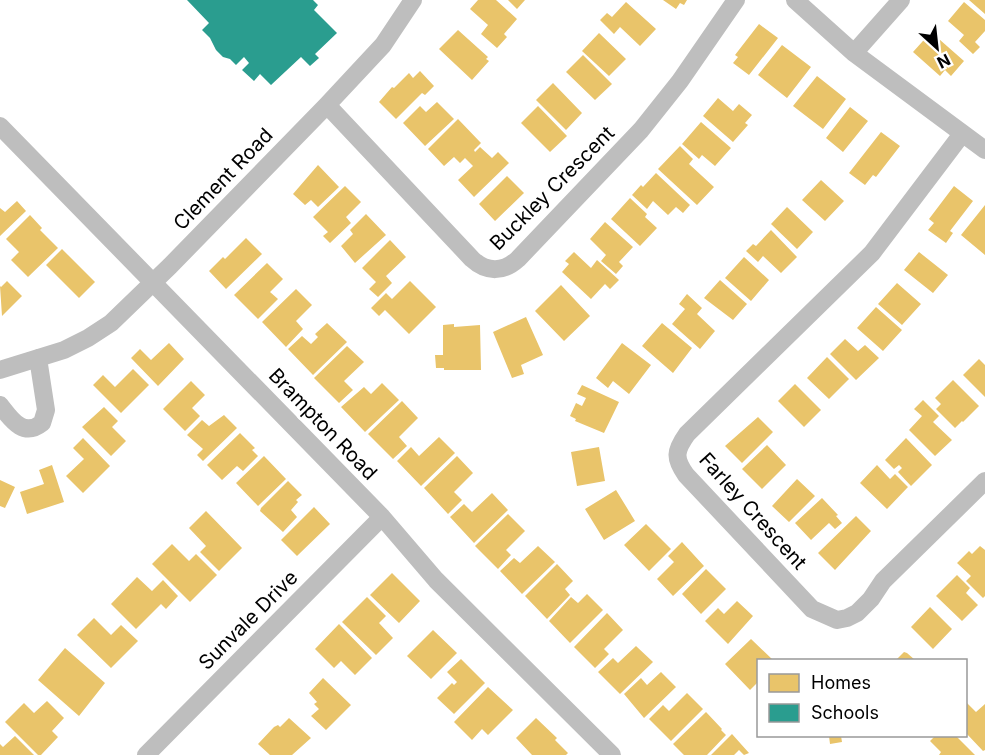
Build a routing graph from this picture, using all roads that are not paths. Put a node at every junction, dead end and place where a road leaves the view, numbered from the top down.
1 (413, 0) edge
2 (736, 0) edge
3 (795, 0) edge
4 (901, 0) edge
5 (854, 53) junction
6 (327, 105) junction
7 (0, 126) edge
8 (962, 134) junction
9 (985, 150) edge
10 (153, 283) junction
11 (38, 358) junction
12 (0, 370) edge
13 (0, 405) edge
14 (985, 482) edge
15 (382, 517) junction
16 (146, 755) edge
17 (612, 755) edge

1 - 6 street, Clement Road
2 - 6 street, Buckley Crescent
3 - 5 street
4 - 5 street
5 - 8 street
6 - 10 street, Clement Road
7 - 10 street, Brampton Road
8 - 9 street
8 - 14 street, Farley Crescent
10 - 11 street, Clement Road
10 - 15 street, Brampton Road
11 - 12 street, Clement Road
11 - 13 street
15 - 16 street, Sunvale Drive
15 - 17 street, Brampton Road

